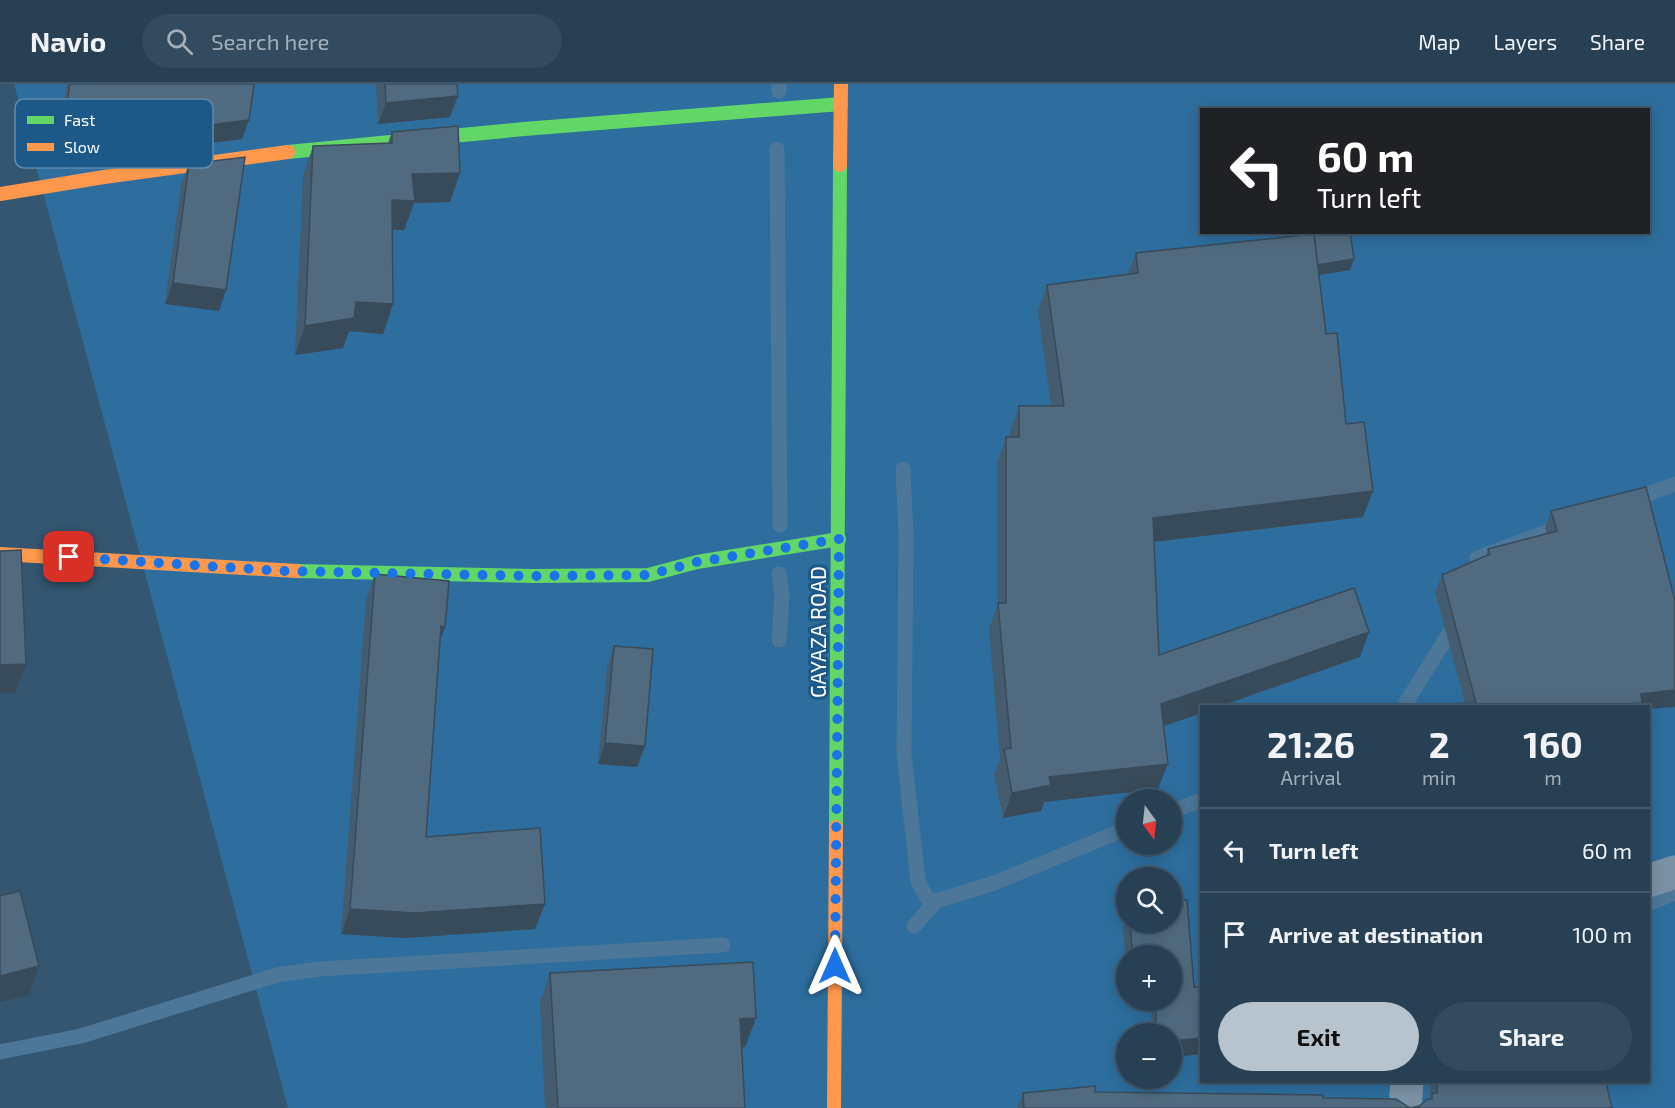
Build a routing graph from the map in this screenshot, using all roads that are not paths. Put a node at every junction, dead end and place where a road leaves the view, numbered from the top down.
1 (841, 84) edge
2 (841, 104) junction
3 (213, 161) edge
4 (150, 168) edge
5 (0, 195) edge
6 (839, 539) junction
7 (0, 554) edge
8 (1675, 872) edge
9 (1650, 880) edge
10 (1407, 1083) edge
11 (834, 1108) edge
12 (1405, 1108) edge

1 - 2 street, GAYAZA ROAD
2 - 3 street
2 - 6 street, GAYAZA ROAD
4 - 5 street
6 - 7 street
6 - 11 street, GAYAZA ROAD
8 - 9 street
10 - 12 street

